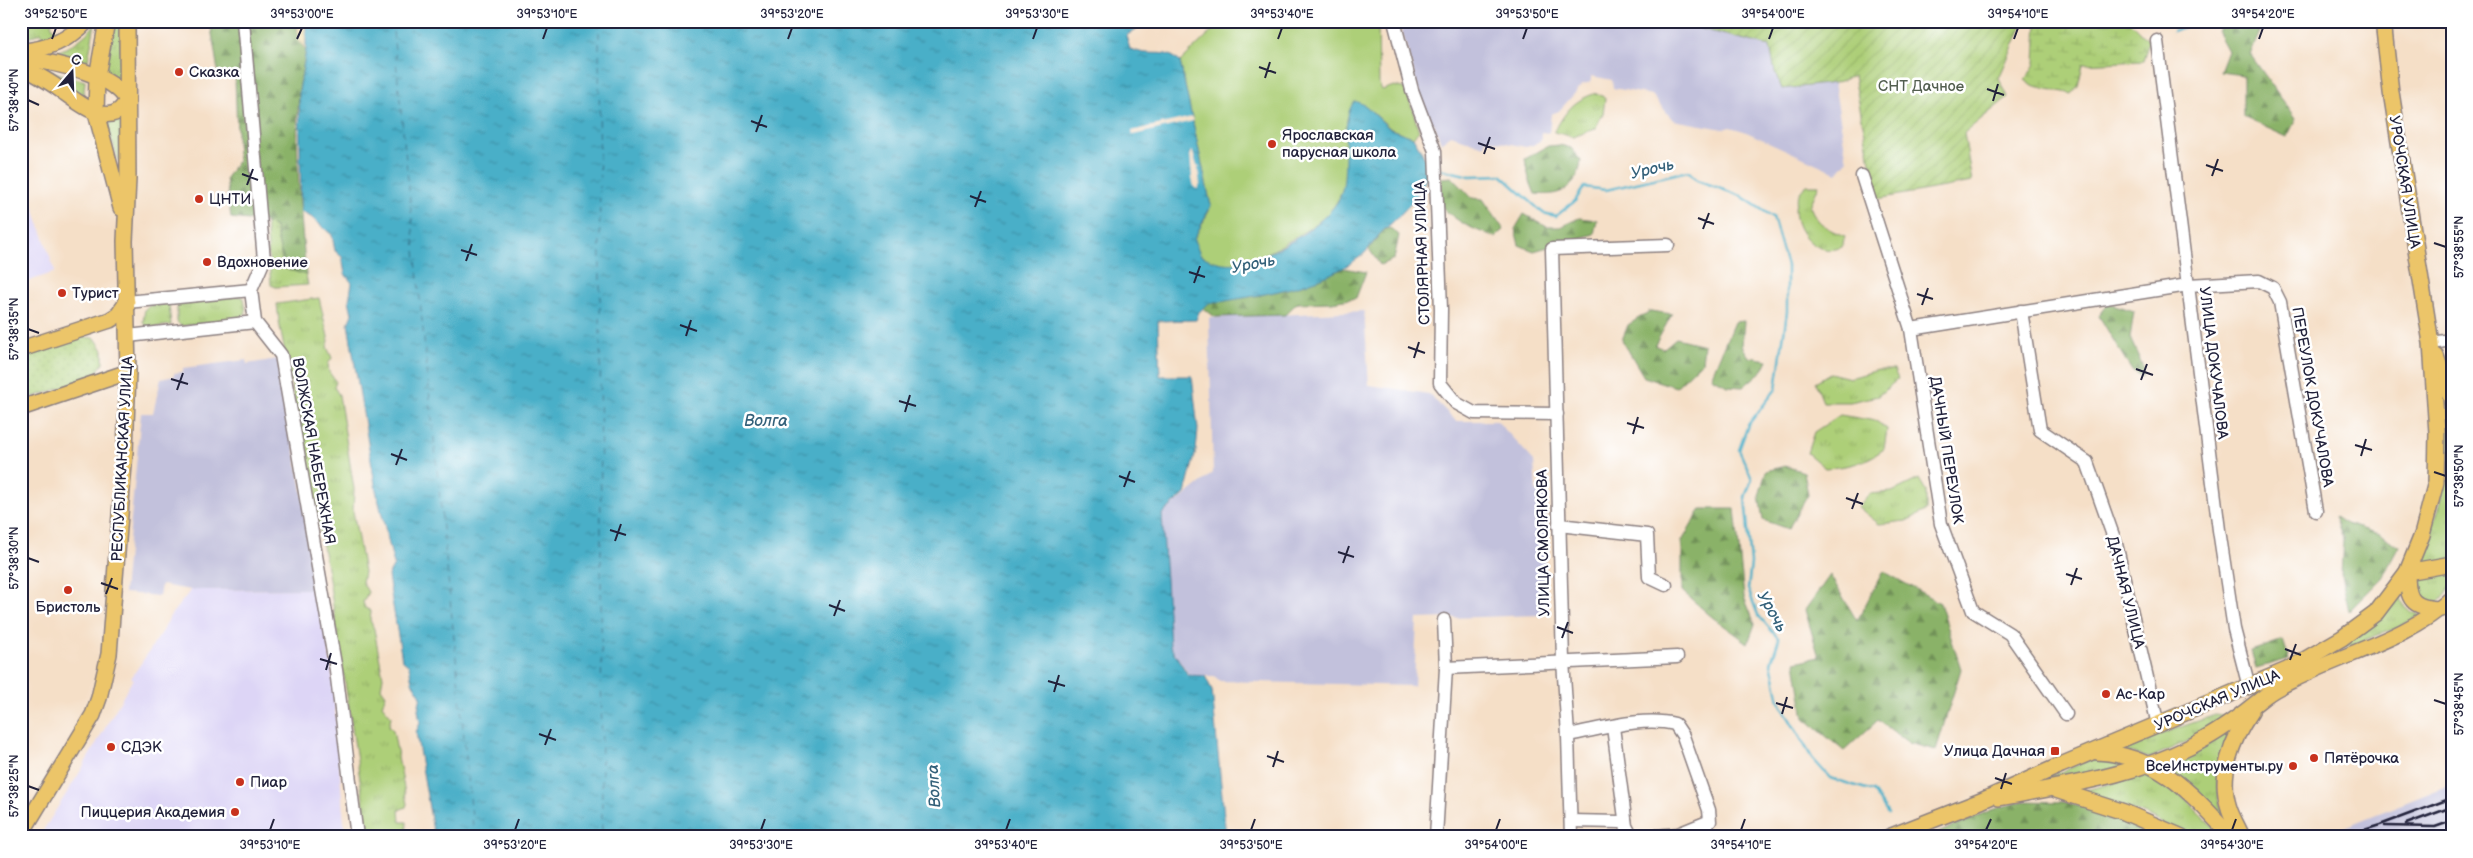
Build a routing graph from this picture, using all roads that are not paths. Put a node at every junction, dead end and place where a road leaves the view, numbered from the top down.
1 (86, 21) edge
2 (107, 21) edge
3 (127, 21) edge
4 (244, 21) edge
5 (1394, 21) edge
6 (2383, 21) edge
7 (2157, 41) dead end
8 (21, 51) edge
9 (21, 57) edge
10 (21, 66) edge
11 (97, 77) junction
12 (127, 100) junction
13 (90, 110) junction
14 (1862, 176) dead end
15 (126, 242) junction
16 (1668, 245) dead end
17 (2188, 284) junction
18 (250, 290) junction
19 (127, 302) junction
20 (2021, 311) junction
21 (255, 322) junction
22 (101, 324) junction
23 (1911, 329) junction
24 (2452, 340) edge
25 (128, 343) junction
26 (2431, 343) junction
27 (21, 349) edge
28 (128, 372) junction
29 (2452, 401) edge
30 (21, 408) edge
31 (1557, 414) junction
32 (2316, 511) dead end
33 (1559, 525) junction
34 (2452, 564) edge
35 (2407, 572) junction
36 (1666, 585) dead end
37 (2448, 605) edge
38 (1444, 620) dead end
39 (1677, 657) dead end
40 (1563, 661) junction
41 (1446, 668) junction
42 (2249, 687) junction
43 (2255, 706) junction
44 (2066, 714) dead end
45 (2158, 725) junction
46 (1613, 727) junction
47 (1568, 735) junction
48 (2090, 752) junction
49 (2149, 763) junction
50 (2049, 789) junction
51 (1981, 801) junction
52 (1625, 820) junction
53 (1571, 821) junction
54 (21, 834) edge
55 (357, 837) edge
56 (1436, 837) edge
57 (1571, 837) edge
58 (1632, 837) edge
59 (1644, 837) edge
60 (1889, 837) edge
61 (2182, 837) edge
62 (2232, 837) edge
63 (2242, 837) edge

1 - 8 main road
2 - 11 main road
3 - 12 main road, РЕСПУБЛИКАНСКАЯ УЛИЦА
4 - 18 street
5 - 31 street, СТОЛЯРНАЯ УЛИЦА
6 - 26 main road, УРОЧСКАЯ УЛИЦА
7 - 17 street, УЛИЦА ДОКУЧАЛОВА
9 - 11 main road
10 - 13 main road
11 - 12 main road
11 - 13 main road
12 - 13 main road
12 - 15 main road, РЕСПУБЛИКАНСКАЯ УЛИЦА
13 - 15 main road, РЕСПУБЛИКАНСКАЯ УЛИЦА
14 - 23 street, ДАЧНЫЙ ПЕРЕУЛОК
15 - 19 main road, РЕСПУБЛИКАНСКАЯ УЛИЦА
16 - 31 street, УЛИЦА СМОЛЯКОВА
17 - 20 street, ПЕРЕУЛОК ДОКУЧАЛОВА
17 - 32 street, ПЕРЕУЛОК ДОКУЧАЛОВА
17 - 42 street, УЛИЦА ДОКУЧАЛОВА
18 - 19 street
18 - 21 street, ВОЛЖСКАЯ НАБЕРЕЖНАЯ
19 - 22 main road
19 - 25 main road, РЕСПУБЛИКАНСКАЯ УЛИЦА
20 - 23 street, ПЕРЕУЛОК ДОКУЧАЛОВА
20 - 45 street, ДАЧНАЯ УЛИЦА
21 - 25 street
21 - 55 street, ВОЛЖСКАЯ НАБЕРЕЖНАЯ
22 - 25 main road
22 - 27 main road
23 - 44 street, ДАЧНЫЙ ПЕРЕУЛОК
24 - 26 street
25 - 28 main road, РЕСПУБЛИКАНСКАЯ УЛИЦА
26 - 29 main road, УРОЧСКАЯ УЛИЦА
26 - 35 main road, УРОЧСКАЯ УЛИЦА
28 - 30 main road
28 - 54 main road, РЕСПУБЛИКАНСКАЯ УЛИЦА
31 - 33 street, УЛИЦА СМОЛЯКОВА
33 - 36 street
33 - 40 street, УЛИЦА СМОЛЯКОВА
34 - 35 main road
35 - 37 main road
35 - 42 main road, УРОЧСКАЯ УЛИЦА
37 - 43 main road, УРОЧСКАЯ УЛИЦА
38 - 41 street
39 - 40 street
40 - 41 street
40 - 47 street, УЛИЦА СМОЛЯКОВА
41 - 56 street
42 - 45 main road, УРОЧСКАЯ УЛИЦА
43 - 49 main road, УРОЧСКАЯ УЛИЦА
43 - 63 main road
45 - 48 main road, УРОЧСКАЯ УЛИЦА
46 - 47 street
46 - 52 street
46 - 59 street
47 - 53 street, УЛИЦА СМОЛЯКОВА
48 - 49 main road
48 - 51 main road, УРОЧСКАЯ УЛИЦА
49 - 50 main road, УРОЧСКАЯ УЛИЦА
49 - 62 main road
50 - 51 main road, УРОЧСКАЯ УЛИЦА
50 - 61 main road
51 - 60 main road, УРОЧСКАЯ УЛИЦА
52 - 53 street
52 - 58 street
53 - 57 street, УЛИЦА СМОЛЯКОВА

